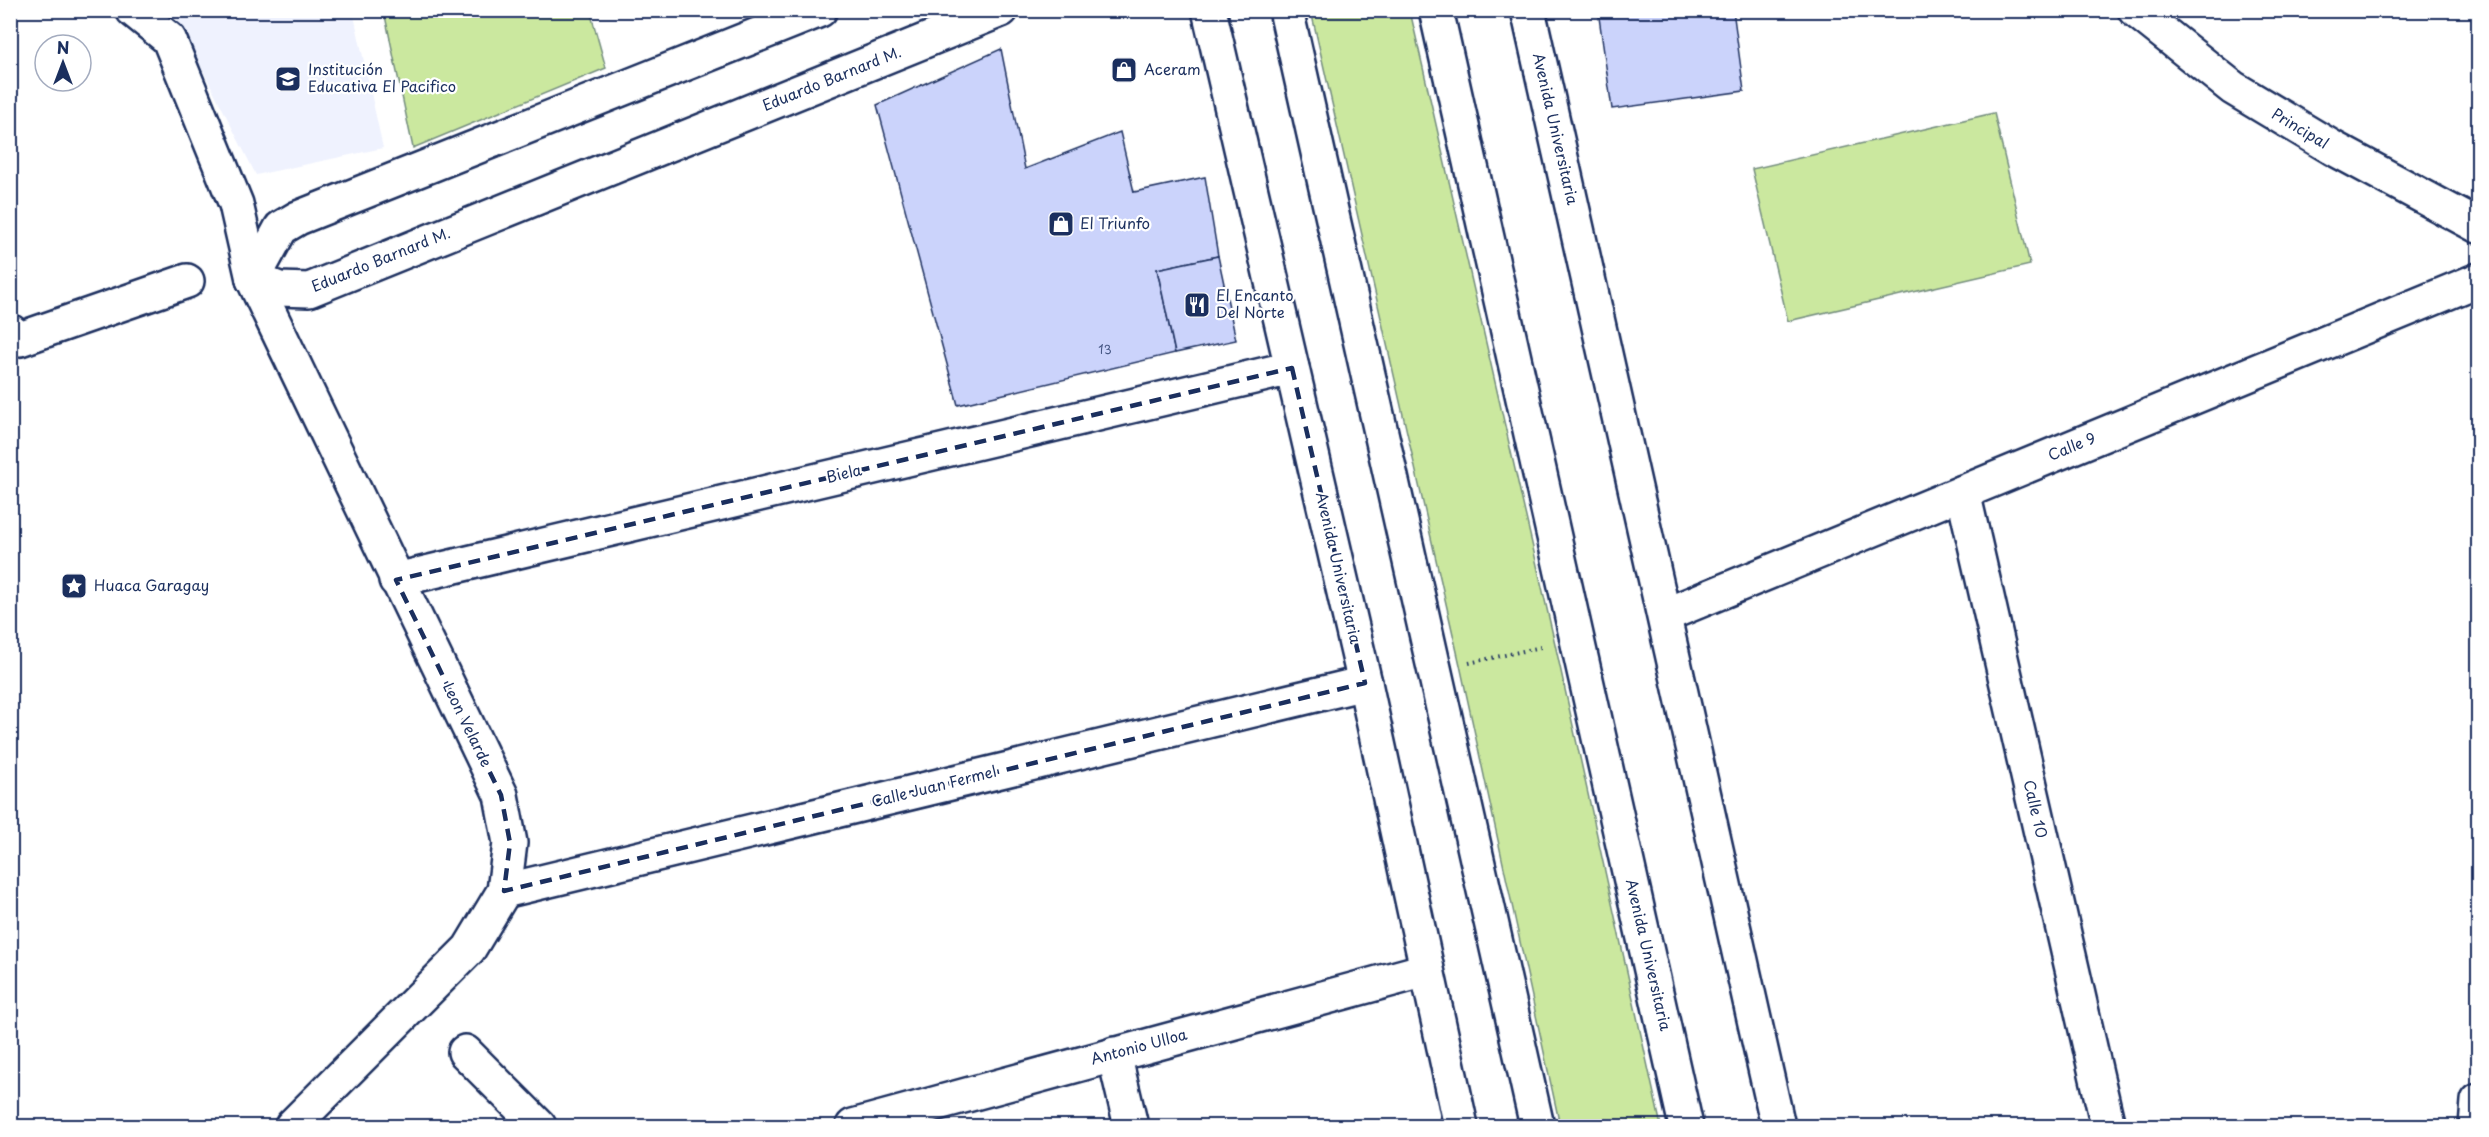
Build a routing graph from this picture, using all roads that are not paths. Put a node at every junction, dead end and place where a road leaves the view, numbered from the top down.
1 (133, 10) edge
2 (820, 10) edge
3 (1001, 10) edge
4 (1209, 10) edge
5 (1286, 10) edge
6 (1436, 10) edge
7 (1528, 10) edge
8 (2136, 10) edge
9 (2478, 226) edge
10 (253, 279) junction
11 (2478, 280) edge
12 (188, 281) dead end
13 (10, 331) edge
14 (1292, 368) junction
15 (1963, 492) junction
16 (396, 580) junction
17 (1665, 615) junction
18 (1365, 683) junction
19 (504, 891) junction
20 (1426, 970) junction
21 (465, 1052) dead end
22 (1114, 1054) junction
23 (2478, 1101) edge
24 (292, 1126) edge
25 (539, 1126) edge
26 (853, 1126) edge
27 (1131, 1126) edge
28 (1461, 1126) edge
29 (1537, 1126) edge
30 (1686, 1126) edge
31 (1778, 1126) edge
32 (2108, 1126) edge
33 (2476, 1126) edge

1 - 10 street, Leon Velarde
2 - 10 street
3 - 10 street, Eduardo Barnard M.
4 - 14 street, Avenida Universitaria
5 - 29 street
6 - 30 street, Avenida Universitaria
7 - 17 street, Avenida Universitaria
8 - 9 street, Principal
10 - 16 street, Leon Velarde
11 - 15 street, Calle 9
12 - 13 street
14 - 16 street, Biela
14 - 18 street, Avenida Universitaria
15 - 17 street, Calle 9
15 - 32 street, Calle 10
16 - 19 street, Leon Velarde
17 - 31 street, Avenida Universitaria
18 - 19 street, Calle Juan Fermel
18 - 20 street, Avenida Universitaria
19 - 24 street, Leon Velarde
20 - 22 street, Antonio Ulloa
20 - 28 street, Avenida Universitaria
21 - 25 street
22 - 26 street, Antonio Ulloa
22 - 27 street
23 - 33 street

